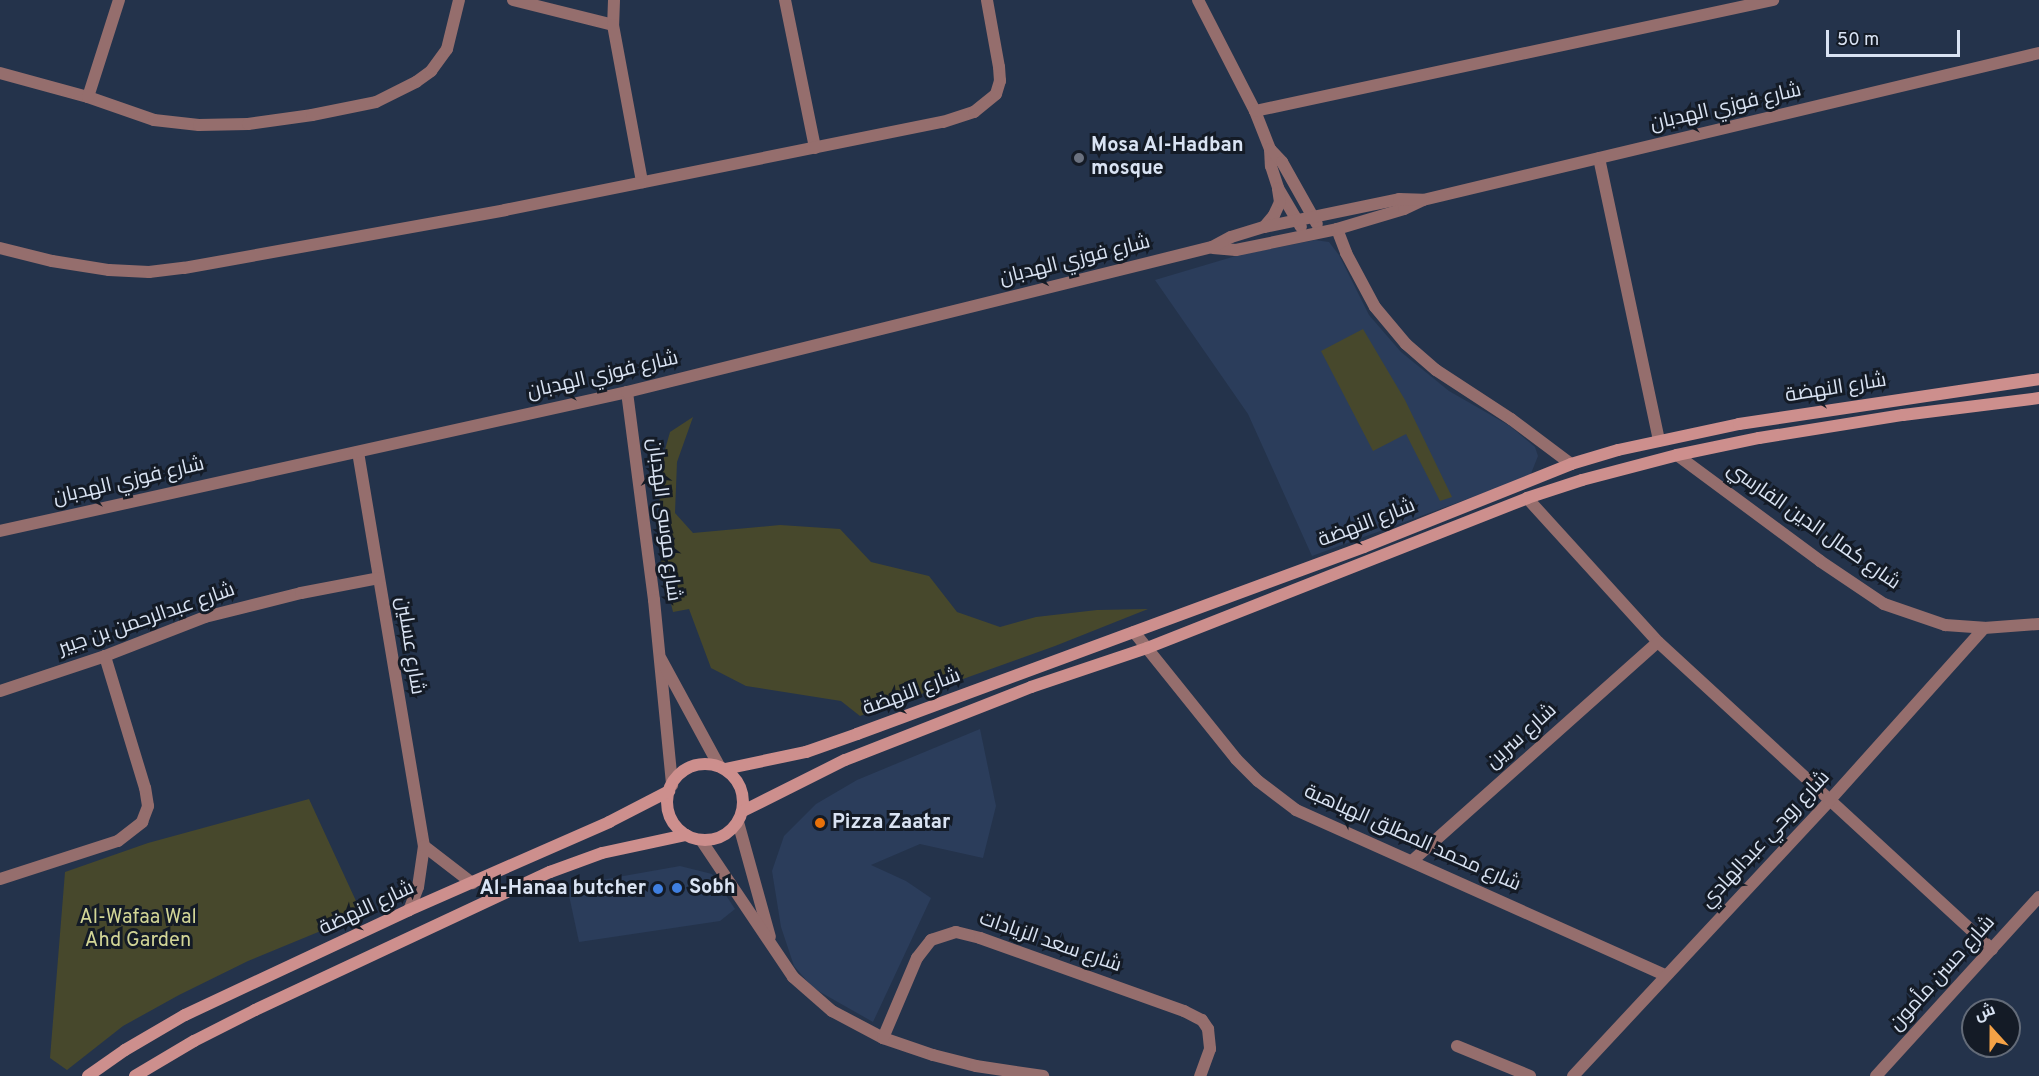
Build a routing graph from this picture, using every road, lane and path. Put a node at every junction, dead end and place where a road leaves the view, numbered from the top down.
1 (119, 0) edge
2 (459, 0) edge
3 (513, 0) edge
4 (614, 0) edge
5 (785, 0) edge
6 (987, 0) edge
7 (1198, 0) edge
8 (1773, 0) edge
9 (613, 25) junction
10 (2039, 53) edge
11 (0, 73) edge
12 (88, 97) junction
13 (1255, 111) junction
14 (815, 148) junction
15 (1270, 149) junction
16 (1599, 158) junction
17 (642, 182) junction
18 (1278, 188) junction
19 (1423, 200) junction
20 (1313, 218) junction
21 (1297, 220) junction
22 (1264, 226) junction
23 (1337, 229) junction
24 (1321, 232) junction
25 (1306, 236) junction
26 (0, 248) edge
27 (1212, 248) junction
28 (2039, 380) edge
29 (627, 392) junction
30 (2039, 398) edge
31 (1659, 441) junction
32 (358, 452) junction
33 (1677, 455) junction
34 (1571, 464) junction
35 (1527, 498) junction
36 (0, 531) edge
37 (379, 578) junction
38 (2039, 624) edge
39 (1984, 628) junction
40 (1134, 632) junction
41 (1658, 642) junction
42 (1147, 648) junction
43 (658, 653) junction
44 (105, 656) junction
45 (0, 691) edge
46 (722, 768) junction
47 (670, 788) junction
48 (1829, 801) junction
49 (740, 816) junction
50 (686, 835) junction
51 (701, 840) junction
52 (424, 846) junction
53 (1412, 861) junction
54 (0, 879) edge
55 (472, 884) junction
56 (2039, 897) edge
57 (409, 910) junction
58 (1992, 949) junction
59 (774, 950) junction
60 (1665, 975) junction
61 (883, 1038) junction
62 (1457, 1046) dead end
63 (88, 1076) edge
64 (135, 1076) edge
65 (1043, 1076) edge
66 (1200, 1076) edge
67 (1530, 1076) edge
68 (1573, 1076) edge
69 (1876, 1076) edge

1 - 12 street
2 - 12 street
3 - 9 street
4 - 9 street
5 - 14 street
6 - 14 street
7 - 13 street
8 - 13 street
9 - 17 street
10 - 16 street, شارع فوزي الهدبان
11 - 12 street
13 - 15 street
14 - 17 street
15 - 18 street
15 - 20 street
16 - 19 street, شارع فوزي الهدبان
16 - 31 street
17 - 26 street
18 - 21 street
18 - 22 street
19 - 20 street, شارع فوزي الهدبان
19 - 23 street, شارع فوزي الهدبان
20 - 21 street, شارع فوزي الهدبان
20 - 24 street
21 - 22 street, شارع فوزي الهدبان
21 - 25 street
22 - 27 street, شارع فوزي الهدبان
23 - 24 street, شارع فوزي الهدبان
23 - 34 street
24 - 25 street, شارع فوزي الهدبان
25 - 27 street, شارع فوزي الهدبان
27 - 29 street, شارع فوزي الهدبان
28 - 31 street, شارع النهضة
29 - 32 street, شارع فوزي الهدبان
29 - 43 street, شارع موسى الهدبان
30 - 33 street, شارع النهضة
31 - 34 street, شارع النهضة
32 - 36 street, شارع فوزي الهدبان
32 - 37 street, شارع عسلين
33 - 35 street, شارع النهضة
33 - 39 street, شارع كمال الدين الفارسي
34 - 40 street, شارع النهضة
35 - 41 street
35 - 42 street, شارع النهضة
37 - 44 street, شارع عبدالرحمن بن جبير
37 - 52 street, شارع عسلين
38 - 39 street, شارع كمال الدين الفارسي
39 - 48 street, شارع روحي عبدالهادي
40 - 42 street, شارع محمد المطلق الهباهبة
40 - 46 street, شارع النهضة
41 - 48 street
41 - 53 street, شارع سرين
42 - 49 street, شارع النهضة
42 - 53 street, شارع محمد المطلق الهباهبة
43 - 46 street, شارع موسى الهدبان
43 - 47 street, شارع موسى الهدبان
44 - 45 street, شارع عبدالرحمن بن جبير
44 - 54 street
46 - 47 street
46 - 49 street
47 - 50 street
47 - 55 street, شارع النهضة
48 - 58 street
48 - 60 street, شارع روحي عبدالهادي
49 - 51 street
49 - 59 street
50 - 51 street
50 - 64 street
51 - 59 street
52 - 55 street
52 - 57 street, شارع عسلين
53 - 60 street, شارع محمد المطلق الهباهبة
55 - 57 street, شارع النهضة
56 - 58 street, شارع حسن مأمون
57 - 63 street, شارع النهضة
58 - 69 street, شارع حسن مأمون
59 - 61 street
60 - 68 street, شارع روحي عبدالهادي
61 - 65 street
61 - 66 street, شارع سعد الزيادات
62 - 67 street

